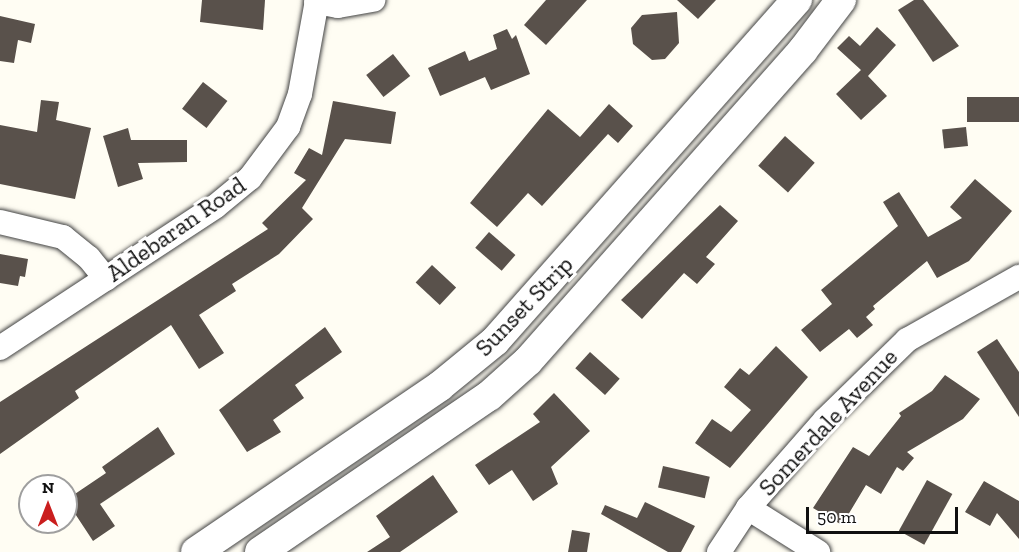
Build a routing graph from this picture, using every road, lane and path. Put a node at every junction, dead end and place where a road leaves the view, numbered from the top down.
1 (373, 0) edge
2 (797, 0) edge
3 (841, 0) edge
4 (317, 1) edge
5 (0, 222) edge
6 (1019, 277) edge
7 (106, 279) junction
8 (0, 348) edge
9 (748, 508) junction
10 (196, 552) edge
11 (261, 552) edge
12 (719, 552) edge
13 (819, 552) edge

1 - 4 street
2 - 10 street, Sunset Strip
3 - 11 street, Sunset Strip
4 - 7 street, Aldebaran Road
5 - 7 street
6 - 9 street, Somerdale Avenue
7 - 8 street, Aldebaran Road
9 - 12 street, Somerdale Avenue
9 - 13 street

